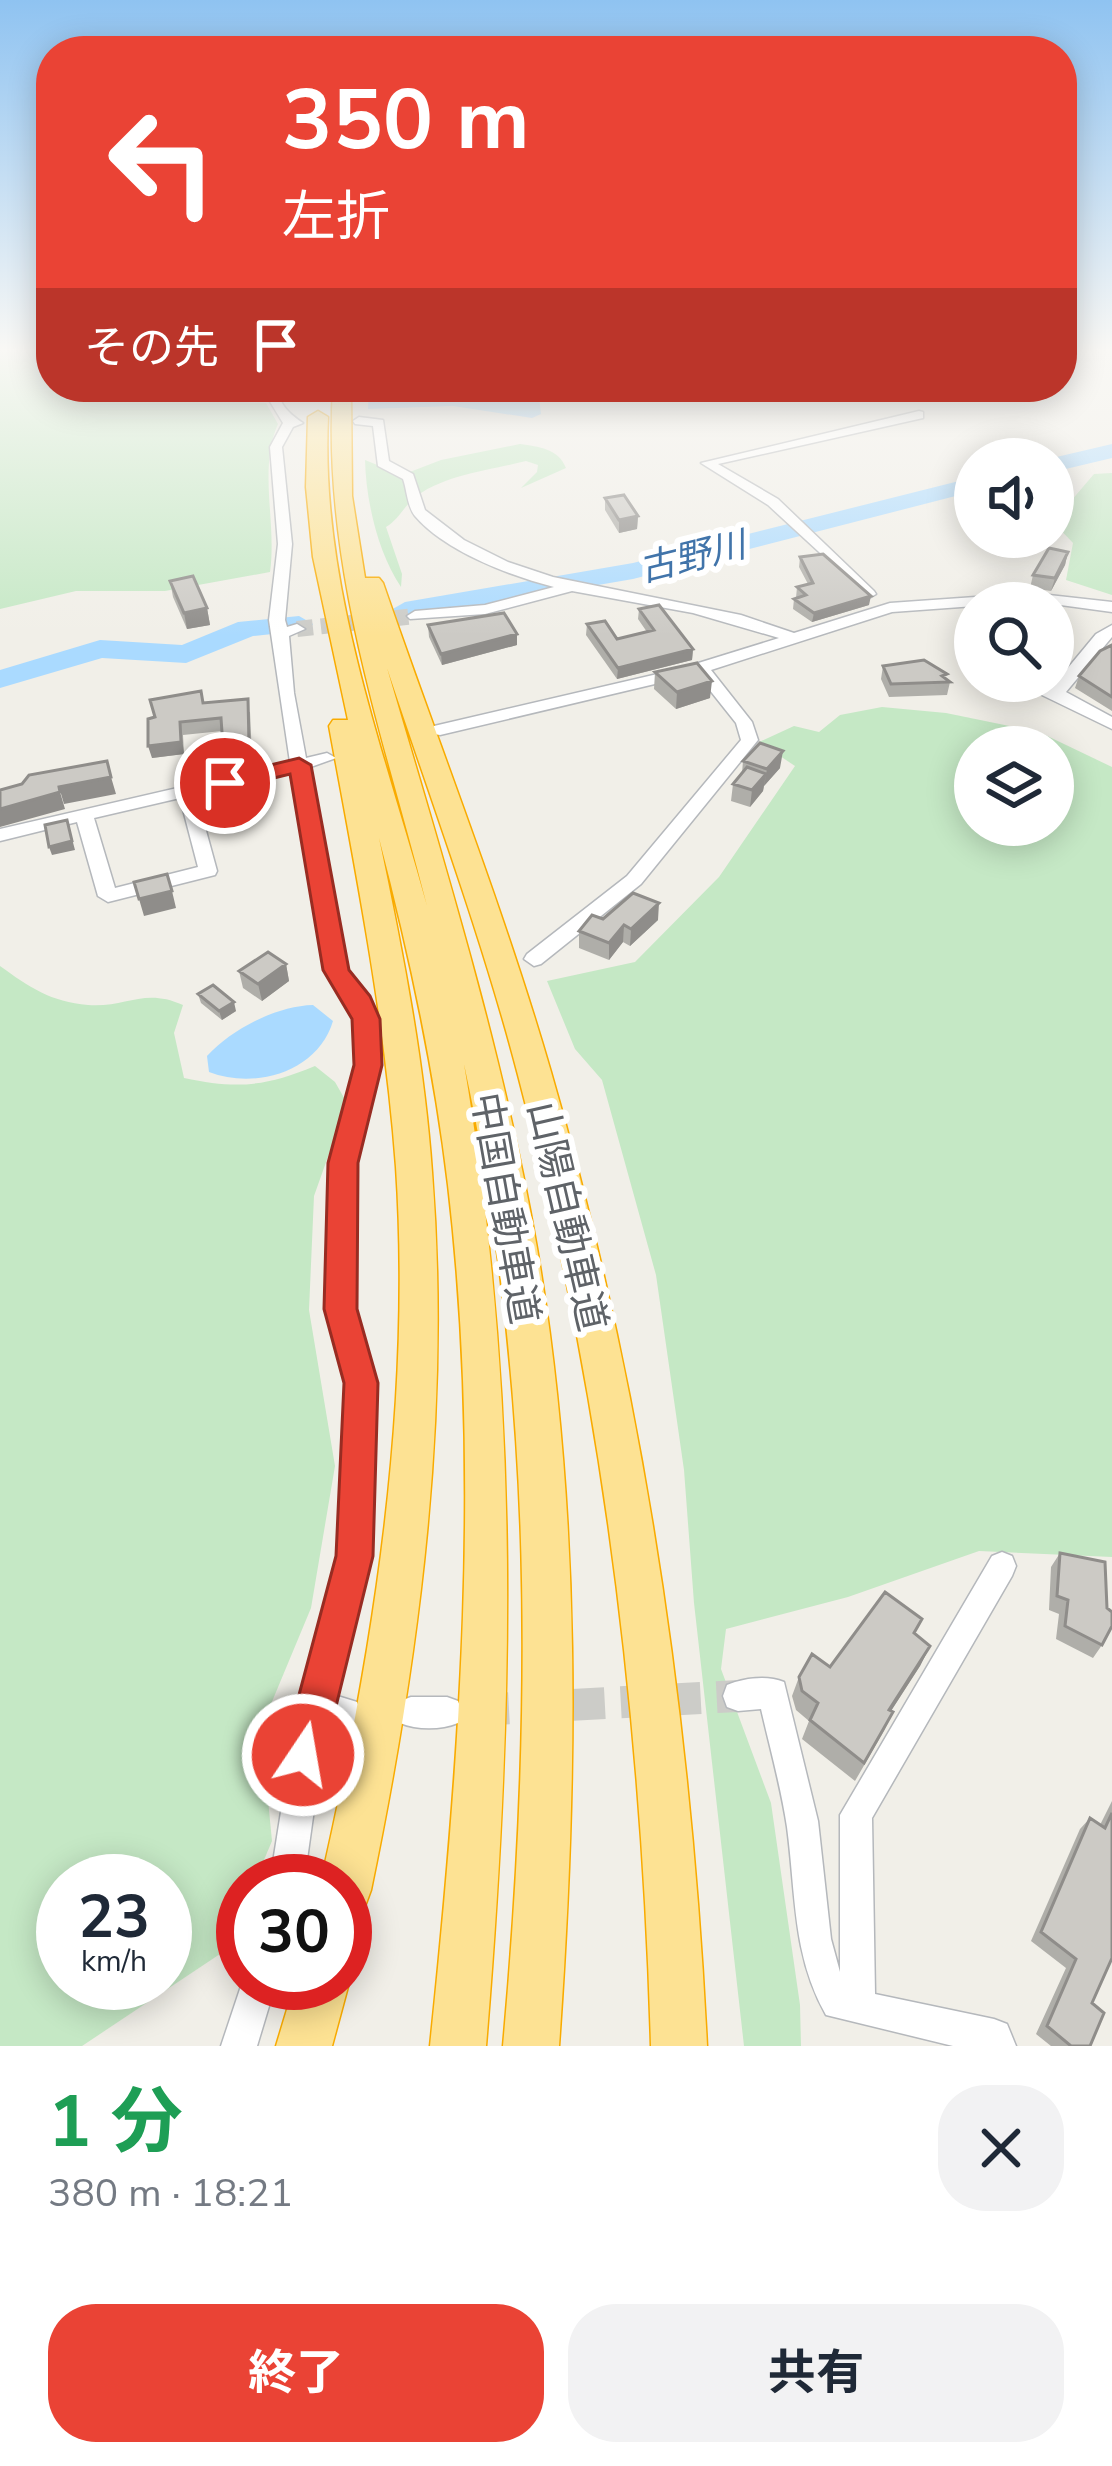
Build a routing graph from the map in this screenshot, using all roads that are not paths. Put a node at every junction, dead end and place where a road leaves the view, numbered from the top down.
1 (278, 445) edge
2 (321, 445) edge
3 (323, 445) edge
4 (329, 445) edge
5 (333, 445) edge
6 (381, 445) edge
7 (784, 445) edge
8 (573, 586) junction
9 (1112, 607) edge
10 (890, 608) junction
11 (415, 616) tunnel mouth
12 (1112, 630) edge
13 (788, 636) junction
14 (700, 667) junction
15 (1074, 671) edge
16 (1072, 702) edge
17 (1112, 724) edge
18 (440, 730) dead end
19 (328, 758) dead end
20 (299, 765) junction
21 (188, 792) junction
22 (84, 816) junction
23 (0, 835) edge
24 (534, 959) dead end
25 (1002, 1566) dead end
26 (738, 1696) tunnel mouth
27 (313, 1705) junction
28 (411, 1712) dead end
29 (447, 1712) dead end
30 (346, 1713) dead end
31 (291, 1854) edge
32 (353, 1854) edge
33 (858, 2008) junction
34 (250, 2010) edge
35 (314, 2010) edge
36 (239, 2046) edge
37 (304, 2046) edge
38 (458, 2046) edge
39 (531, 2046) edge
40 (679, 2046) edge
41 (998, 2046) edge

1 - 20 street
2 - 32 highway
3 - 38 highway, 中国自動車道
4 - 39 highway, 中国自動車道
5 - 40 highway, 山陽自動車道
6 - 8 street
7 - 10 street
8 - 11 street
8 - 13 street
9 - 10 street
10 - 13 street
12 - 15 street
13 - 14 street
14 - 18 street
14 - 24 street
16 - 17 street
19 - 20 street
20 - 21 street
20 - 27 street
21 - 22 street
21 - 22 street
22 - 23 street
25 - 33 street
26 - 33 street
27 - 30 street
27 - 31 street
28 - 29 street
33 - 41 street
34 - 36 street
35 - 37 highway

